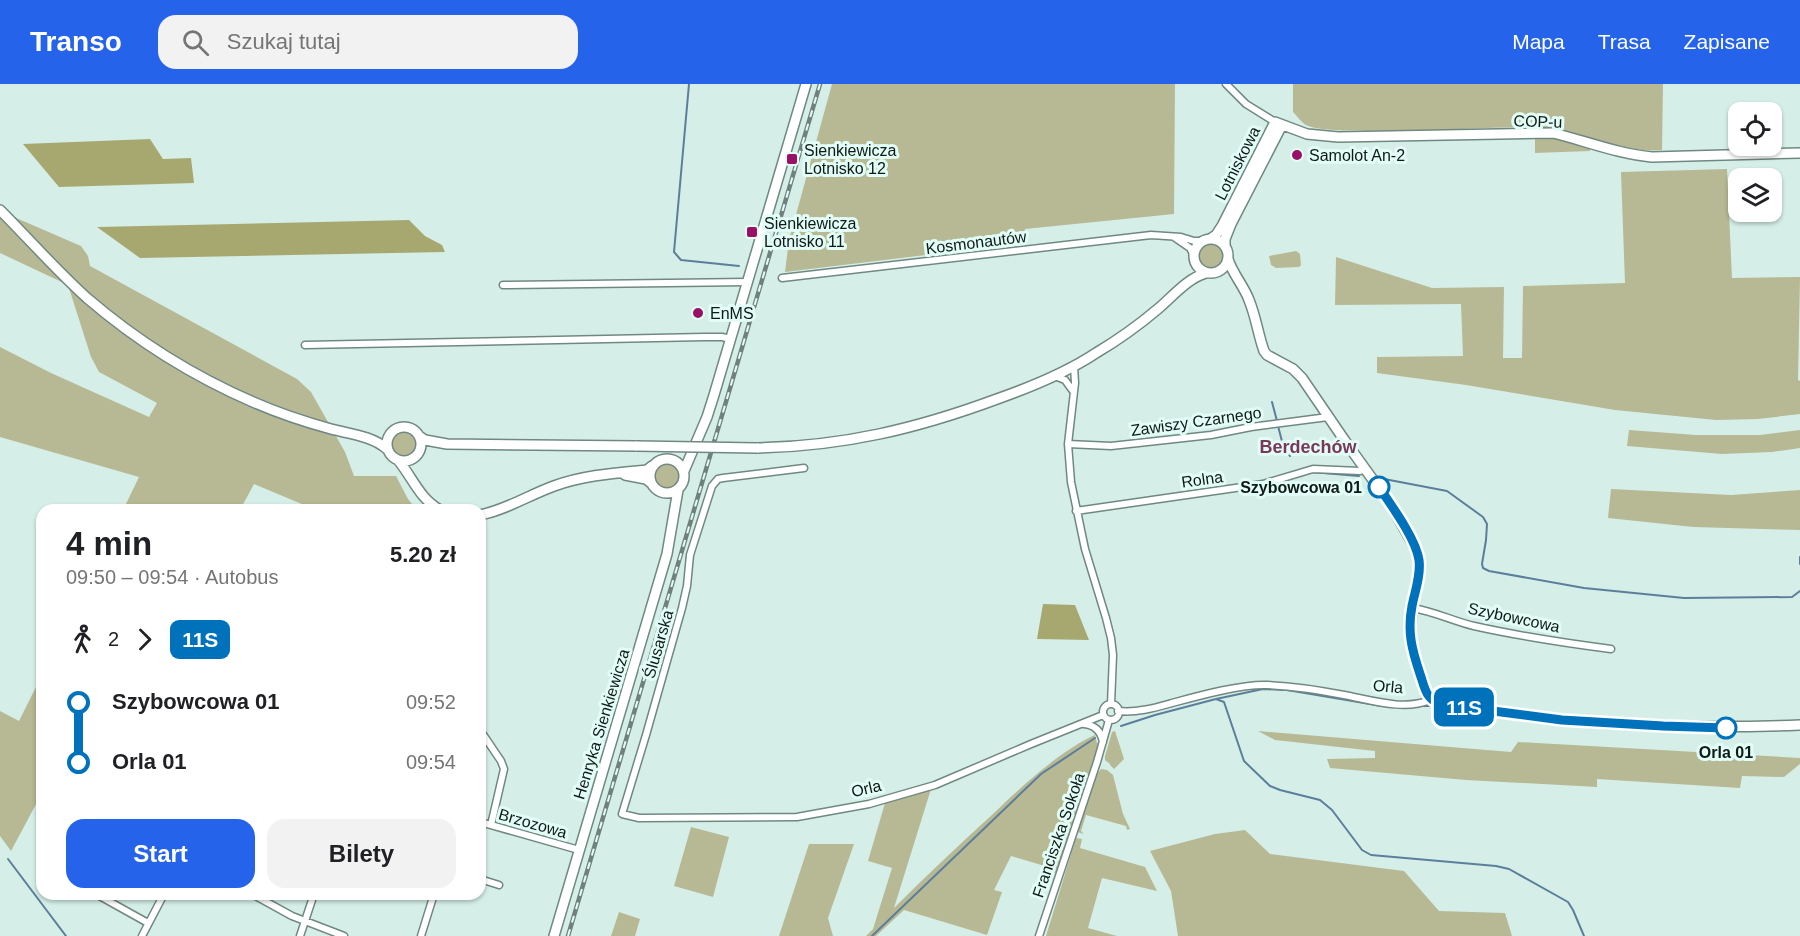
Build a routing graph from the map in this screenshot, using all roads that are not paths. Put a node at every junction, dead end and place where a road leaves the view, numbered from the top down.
1 (806, 84) edge
2 (1226, 84) edge
3 (1279, 124) junction
4 (1800, 153) edge
5 (0, 210) edge
6 (1173, 237) junction
7 (1206, 240) junction
8 (1225, 246) junction
9 (1194, 258) junction
10 (1228, 258) junction
11 (1218, 272) junction
12 (1206, 273) junction
13 (782, 278) dead end
14 (747, 282) junction
15 (1240, 283) junction
16 (503, 285) dead end
17 (1181, 287) junction
18 (731, 339) junction
19 (305, 345) dead end
20 (1074, 366) junction
21 (1055, 376) junction
22 (1073, 391) junction
23 (1328, 417) junction
24 (390, 433) junction
25 (419, 435) junction
26 (360, 436) junction
27 (447, 444) junction
28 (694, 444) junction
29 (1068, 444) junction
30 (387, 449) junction
31 (416, 455) junction
32 (672, 459) junction
33 (398, 460) junction
34 (652, 466) junction
35 (804, 468) dead end
36 (1365, 468) junction
37 (684, 471) junction
38 (616, 474) junction
39 (413, 483) junction
40 (651, 483) junction
41 (678, 490) junction
42 (662, 493) junction
43 (432, 504) edge
44 (1076, 511) junction
45 (486, 513) edge
46 (672, 520) junction
47 (1412, 608) junction
48 (1611, 649) dead end
49 (1430, 700) junction
50 (1111, 704) junction
51 (1118, 711) junction
52 (1106, 718) junction
53 (1081, 724) junction
54 (1800, 725) edge
55 (486, 743) edge
56 (1103, 743) junction
57 (622, 814) joint
58 (486, 824) edge
59 (491, 825) junction
60 (579, 850) junction
61 (486, 881) edge
62 (499, 885) dead end
63 (107, 900) edge
64 (161, 900) edge
65 (264, 900) edge
66 (312, 900) edge
67 (432, 900) edge
68 (304, 921) junction
69 (148, 923) junction
70 (142, 936) edge
71 (300, 936) edge
72 (344, 936) edge
73 (422, 936) edge
74 (554, 936) edge
75 (1039, 936) edge

1 - 14 main road
2 - 3 street, Lotniskowa
3 - 4 main road, COP-u
3 - 7 main road, Lotniskowa
3 - 8 main road, Lotniskowa
5 - 26 main road
6 - 7 street, Kosmonautów
6 - 9 street
6 - 13 street, Kosmonautów
7 - 8 main road
7 - 9 main road
8 - 10 main road
9 - 12 main road
9 - 17 main road
10 - 11 main road
10 - 15 main road
11 - 12 main road
11 - 15 main road
12 - 17 main road
14 - 16 street
14 - 18 main road
15 - 23 main road
17 - 20 main road
18 - 19 street
18 - 28 main road
20 - 21 main road
20 - 22 street
21 - 22 street
21 - 27 main road, bridge
22 - 29 street
23 - 29 street, Zawiszy Czarnego
23 - 36 main road
24 - 25 main road
24 - 26 main road
24 - 30 main road
25 - 27 main road
25 - 31 main road
26 - 30 main road
27 - 31 main road
28 - 32 main road
28 - 37 main road
29 - 44 street
30 - 33 main road
31 - 33 main road
31 - 39 main road
32 - 34 main road
32 - 37 main road
33 - 39 main road
34 - 38 main road
34 - 40 main road
35 - 57 street, Ślusarska
36 - 44 street, Rolna
36 - 47 main road
37 - 41 main road
38 - 40 main road
38 - 45 main road
39 - 43 main road
40 - 42 main road
41 - 42 main road
41 - 46 main road, Henryka Sienkiewicza
42 - 46 main road, Henryka Sienkiewicza
44 - 50 street
46 - 60 main road, Henryka Sienkiewicza
47 - 48 street, Szybowcowa
47 - 49 main road
49 - 51 street, Orla
49 - 54 main road, Orla
50 - 51 street
50 - 52 street
51 - 52 street
52 - 53 street, Orla
52 - 56 street, Franciszka Sokoła
53 - 56 street
53 - 57 street, Orla
55 - 59 street
56 - 75 street, Franciszka Sokoła
58 - 59 street, Brzozowa
59 - 60 street, Brzozowa
60 - 74 main road, Henryka Sienkiewicza
61 - 62 street
63 - 69 street
64 - 69 street
65 - 68 street
66 - 68 street
67 - 73 street
68 - 71 street
68 - 72 street
69 - 70 street

